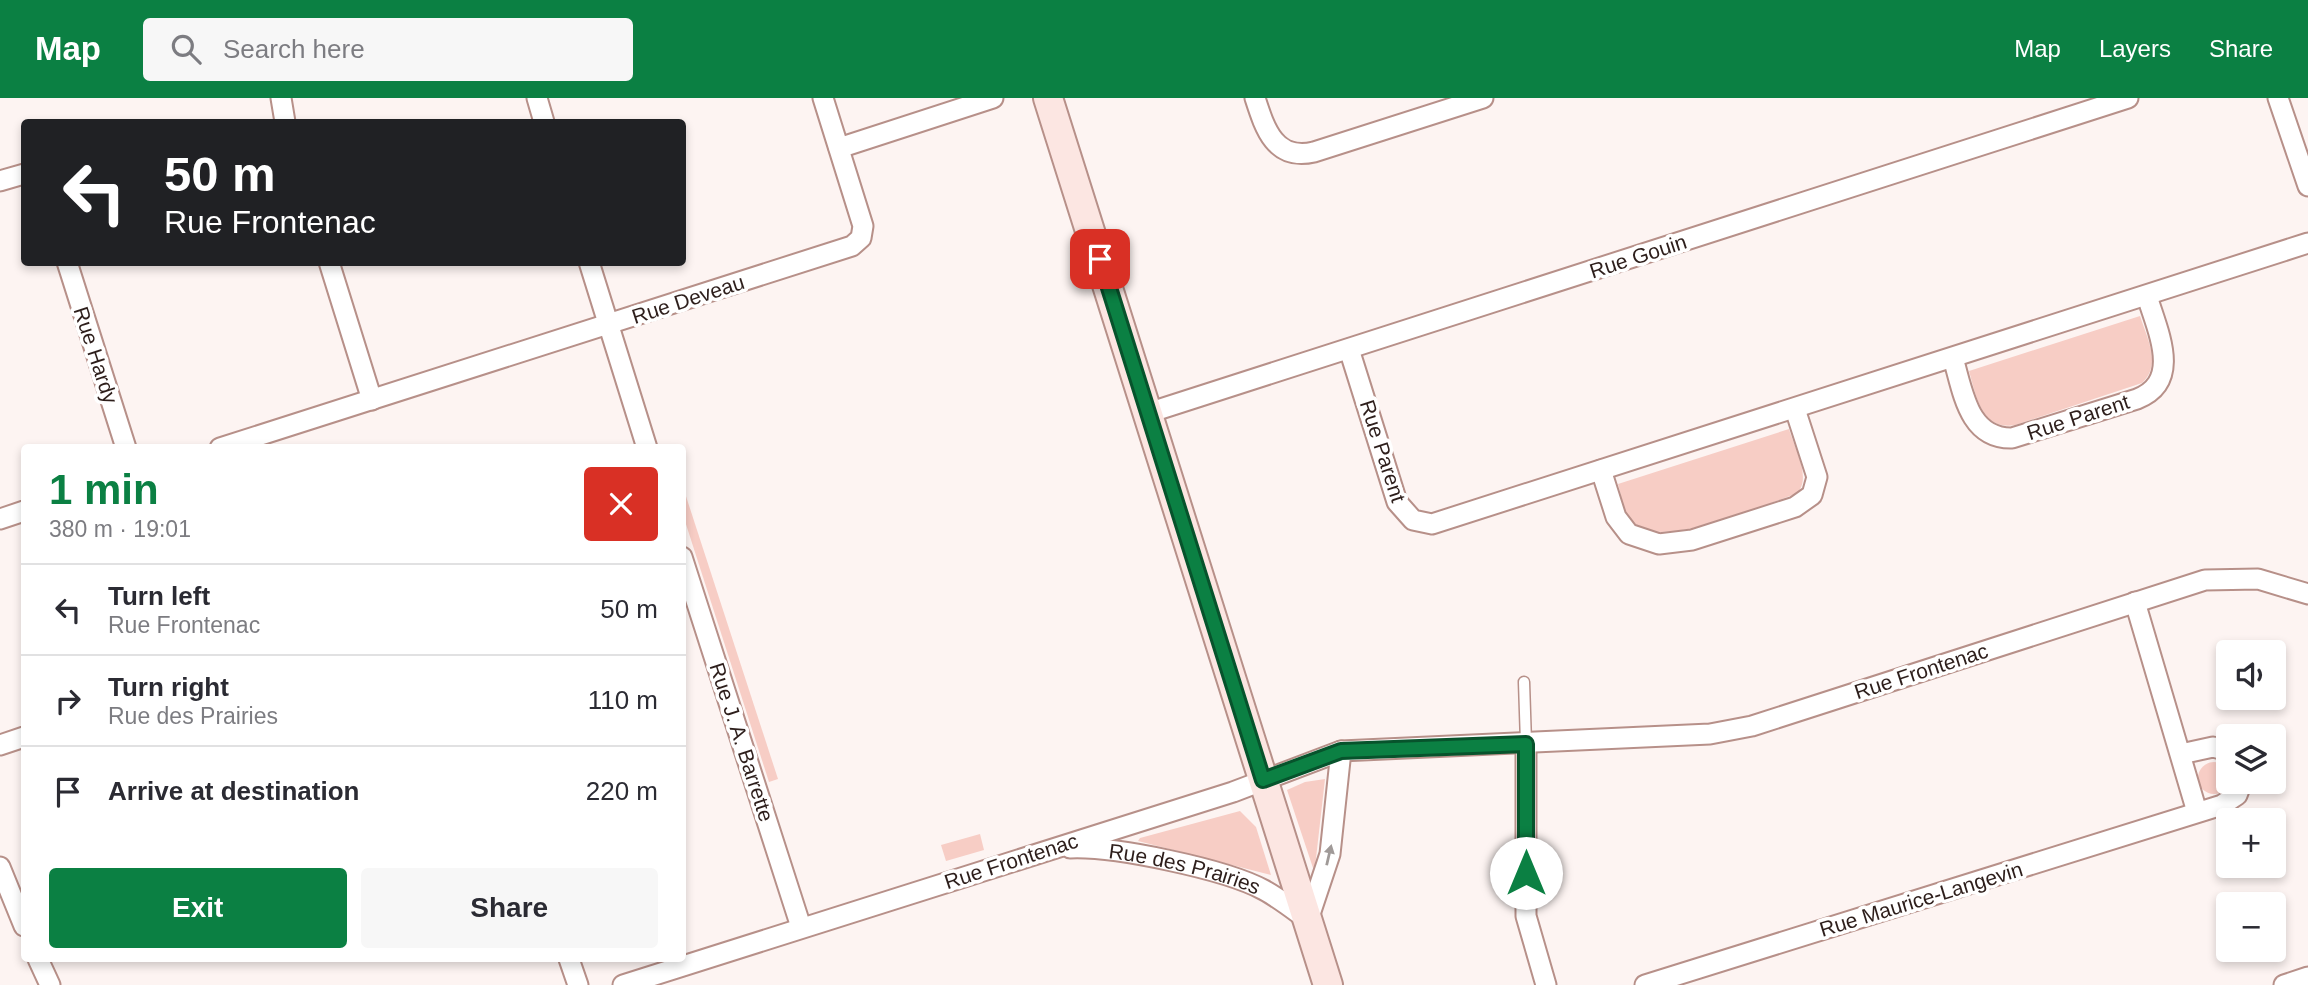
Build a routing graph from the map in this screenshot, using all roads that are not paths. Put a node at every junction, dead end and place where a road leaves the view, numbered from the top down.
1 (281, 98) edge
2 (537, 98) edge
3 (823, 98) edge
4 (993, 98) edge
5 (1048, 98) edge
6 (1255, 98) edge
7 (1483, 98) edge
8 (2128, 98) edge
9 (2278, 98) edge
10 (284, 119) edge
11 (543, 119) edge
12 (839, 148) junction
13 (21, 175) edge
14 (0, 181) edge
15 (2308, 186) edge
16 (2308, 243) edge
17 (67, 266) edge
18 (330, 266) edge
19 (590, 266) edge
20 (2147, 296) junction
21 (608, 325) junction
22 (1349, 349) junction
23 (1954, 358) junction
24 (372, 400) junction
25 (1796, 409) junction
26 (1148, 413) junction
27 (125, 444) edge
28 (233, 444) edge
29 (647, 444) edge
30 (1601, 470) junction
31 (21, 512) edge
32 (0, 519) edge
33 (686, 570) edge
34 (2308, 594) edge
35 (2135, 602) junction
36 (1524, 682) dead end
37 (21, 738) edge
38 (1526, 744) junction
39 (0, 745) edge
40 (2216, 748) edge
41 (1341, 751) junction
42 (2181, 754) junction
43 (1263, 780) junction
44 (2234, 794) edge
45 (2197, 811) junction
46 (1050, 849) junction
47 (0, 867) edge
48 (21, 919) edge
49 (1308, 920) junction
50 (801, 927) junction
51 (39, 962) edge
52 (570, 962) edge
53 (2308, 977) edge
54 (50, 985) edge
55 (578, 985) edge
56 (623, 985) edge
57 (1328, 985) edge
58 (1546, 985) edge
59 (1645, 985) edge
60 (2284, 985) edge

1 - 10 street
2 - 11 street
3 - 12 street, Rue Deveau
4 - 12 street
5 - 26 main road, Rue des Prairies
6 - 7 street
8 - 22 street, Rue Gouin
9 - 15 street
12 - 21 street, Rue Deveau
13 - 14 street
16 - 20 street, Rue Parent
17 - 27 street, Rue Hardy
18 - 24 street
19 - 21 street
20 - 23 street, Rue Parent
20 - 23 street, Rue Parent
21 - 24 street, Rue Deveau
21 - 29 street
22 - 26 street, Rue Gouin
22 - 30 street, Rue Parent
23 - 25 street, Rue Parent
24 - 28 street, Rue Deveau
25 - 30 street, Rue Parent
25 - 30 street
26 - 43 main road, Rue des Prairies
31 - 32 street
33 - 50 street, Rue J. A. Barrette
34 - 35 street, Rue Frontenac
35 - 38 street, Rue Frontenac
35 - 42 street
36 - 38 lane
37 - 39 street
38 - 41 street, Rue Frontenac
38 - 58 street
40 - 42 street
41 - 43 street, Rue Frontenac
49 -> 41 street
42 - 45 street
43 - 46 street, Rue Frontenac
43 - 49 main road, Rue des Prairies
44 - 45 street, Rue Maurice-Langevin
45 - 59 street, Rue Maurice-Langevin
46 - 49 street, Rue des Prairies
46 - 50 street, Rue Frontenac
47 - 48 street
49 - 57 main road, Rue des Prairies
50 - 56 street, Rue Frontenac
51 - 54 street
52 - 55 street
53 - 60 street

